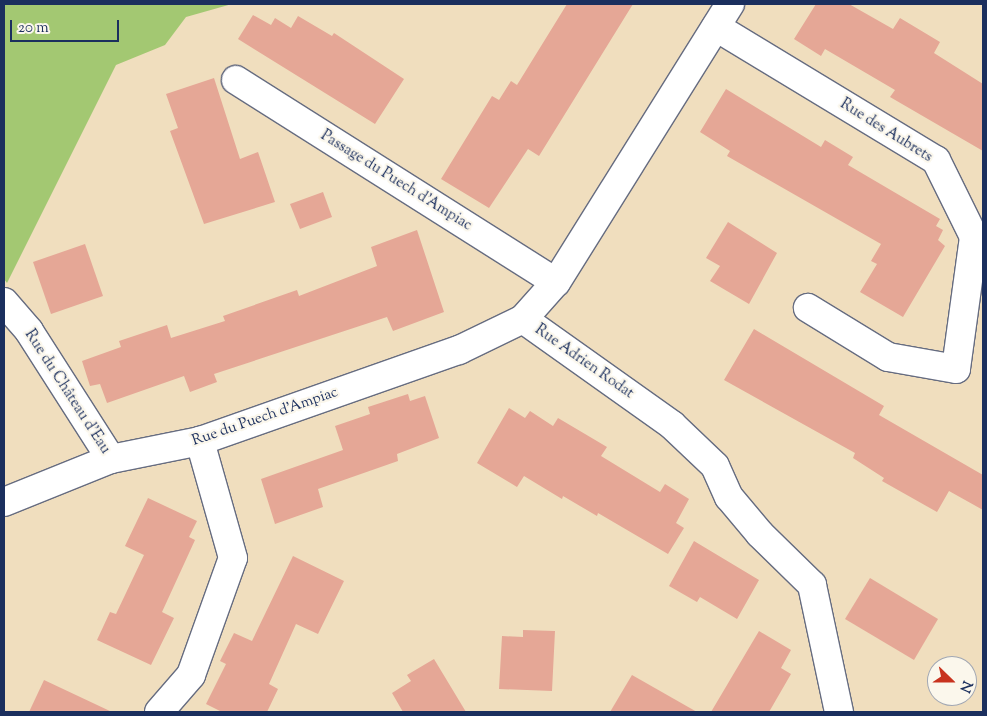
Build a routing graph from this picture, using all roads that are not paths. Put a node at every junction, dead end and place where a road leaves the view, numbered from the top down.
1 (730, 4) edge
2 (716, 27) junction
3 (236, 80) dead end
4 (556, 282) junction
5 (4, 302) edge
6 (808, 308) dead end
7 (522, 319) junction
8 (200, 441) junction
9 (111, 459) junction
10 (4, 502) edge
11 (159, 712) edge
12 (838, 712) edge

1 - 2 street, Rue Adrien Rodat
2 - 4 street, Rue Adrien Rodat
2 - 6 street, Rue des Aubrets
3 - 4 street, Passage du Puech d'Ampiac
4 - 7 street, Rue Adrien Rodat
5 - 9 street, Rue du Château d'Eau
7 - 8 street, Rue du Puech d'Ampiac
7 - 12 street, Rue Adrien Rodat
8 - 9 street, Rue du Puech d'Ampiac
8 - 11 street
9 - 10 street, Rue du Puech d'Ampiac

